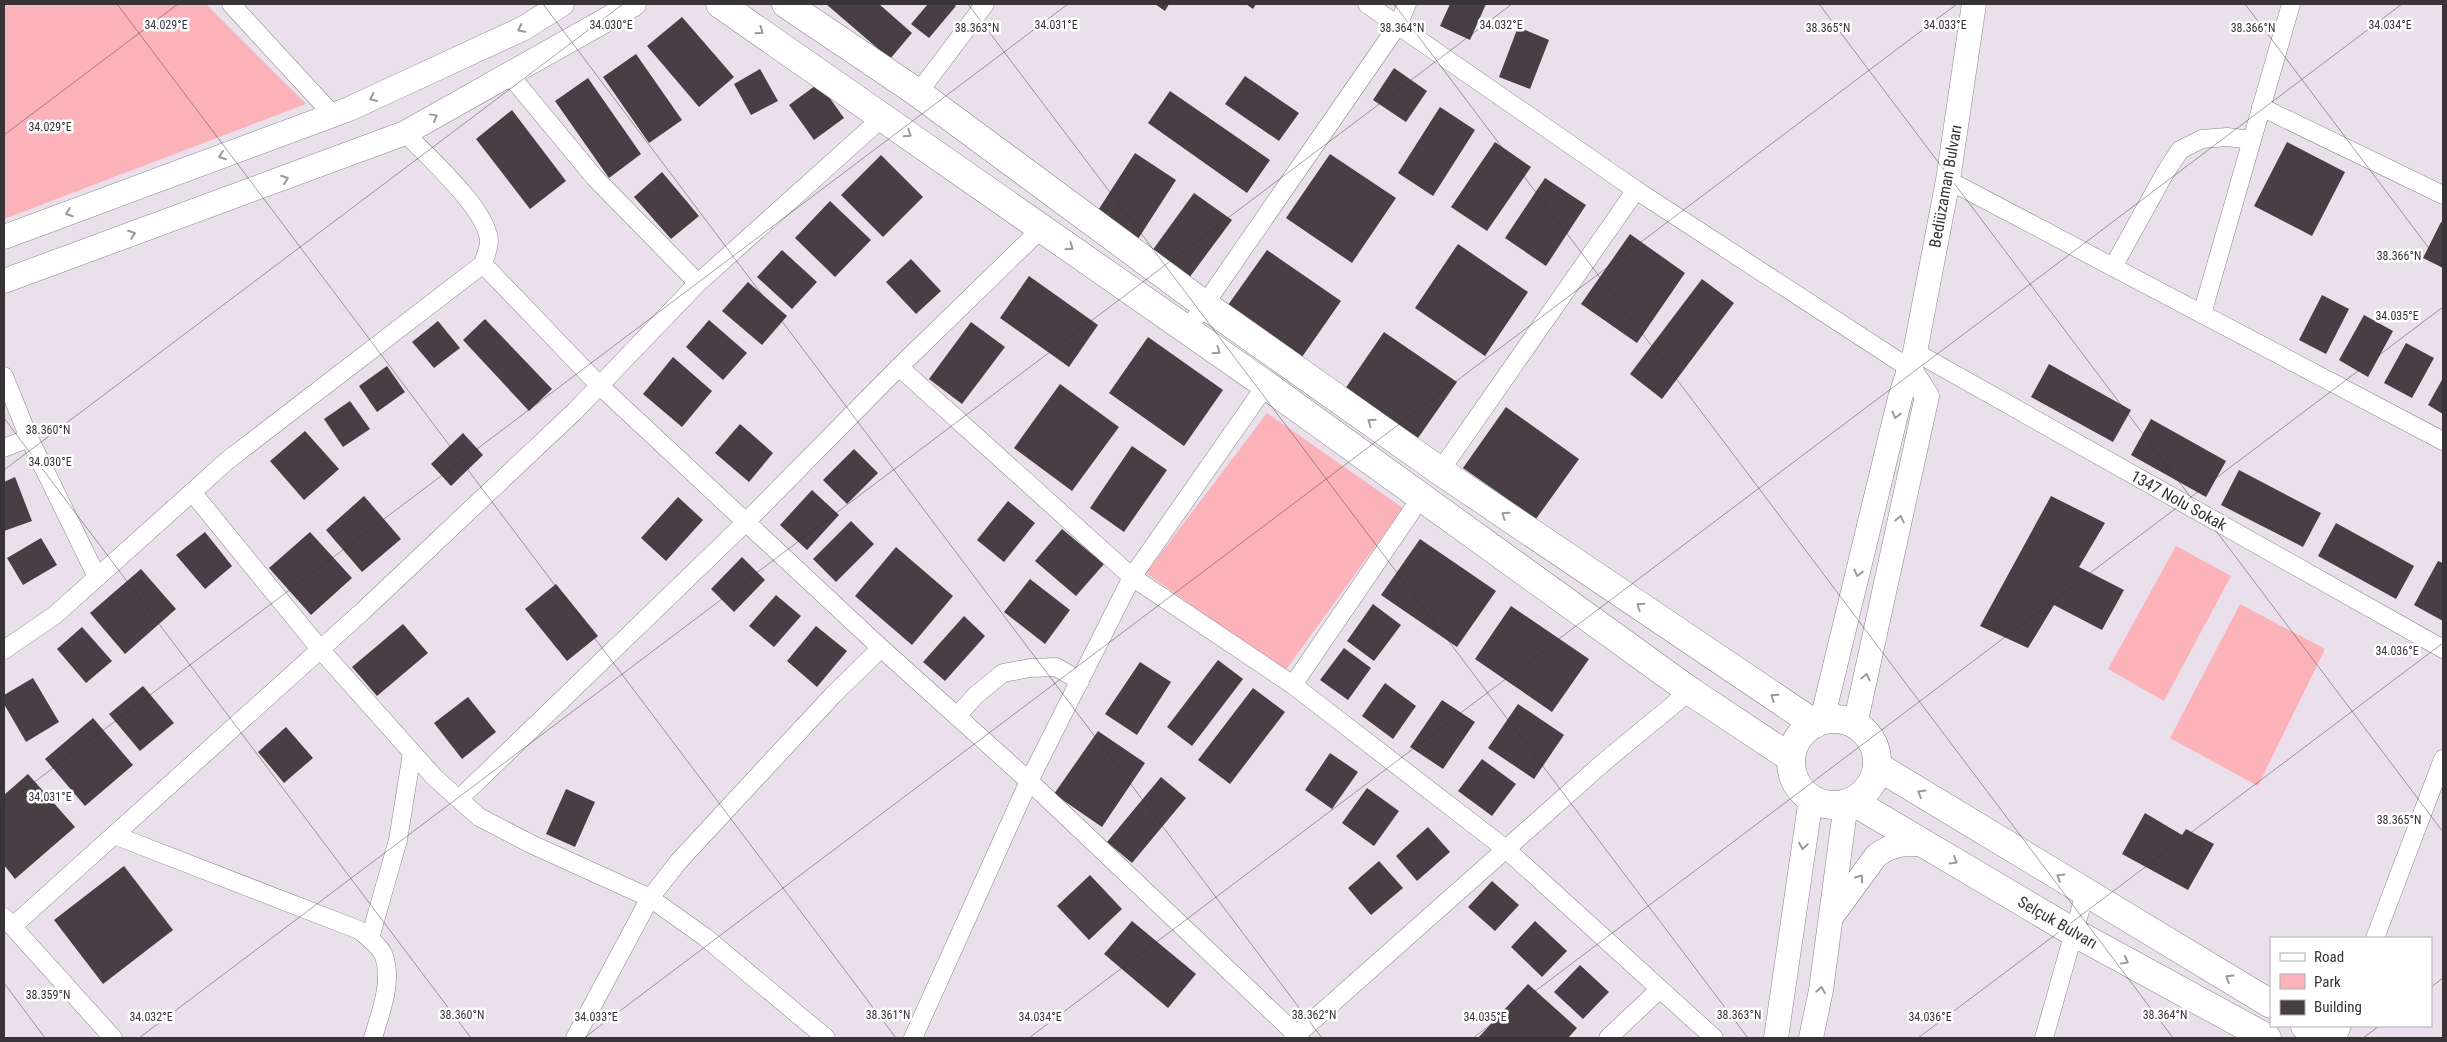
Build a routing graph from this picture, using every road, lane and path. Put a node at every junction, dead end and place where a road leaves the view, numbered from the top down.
1 (231, 4) edge
2 (562, 4) edge
3 (634, 4) edge
4 (720, 4) edge
5 (786, 4) edge
6 (985, 4) edge
7 (1367, 4) edge
8 (1407, 4) edge
9 (1974, 4) edge
10 (2291, 4) edge
11 (1398, 25) junction
12 (509, 74) junction
13 (918, 93) junction
14 (2261, 107) junction
15 (333, 115) junction
16 (883, 117) junction
17 (405, 133) junction
18 (2252, 140) junction
19 (1948, 180) junction
20 (1636, 190) junction
21 (2443, 195) edge
22 (1042, 228) junction
23 (4, 238) edge
24 (483, 264) junction
25 (2114, 268) junction
26 (4, 281) edge
27 (698, 283) junction
28 (1205, 305) junction
29 (2202, 314) junction
30 (1187, 330) junction
31 (1912, 360) junction
32 (899, 367) junction
33 (4, 376) edge
34 (1266, 384) junction
35 (600, 386) junction
36 (29, 438) junction
37 (2443, 441) edge
38 (4, 448) edge
39 (1440, 471) junction
40 (192, 492) junction
41 (1422, 496) junction
42 (746, 522) junction
43 (97, 577) junction
44 (1132, 578) junction
45 (880, 648) junction
46 (2443, 648) edge
47 (320, 649) junction
48 (4, 650) edge
49 (1080, 681) junction
50 (1293, 685) junction
51 (1690, 691) junction
52 (957, 716) junction
53 (1818, 722) junction
54 (1855, 725) junction
55 (412, 753) junction
56 (1791, 758) junction
57 (2443, 759) edge
58 (1876, 766) junction
59 (1029, 781) junction
60 (1811, 798) junction
61 (459, 799) junction
62 (1849, 802) junction
63 (114, 835) junction
64 (1927, 845) junction
65 (1507, 850) junction
66 (2085, 893) junction
67 (650, 898) junction
68 (1831, 917) junction
69 (8, 922) edge
70 (2075, 933) junction
71 (2375, 937) edge
72 (370, 938) junction
73 (1659, 990) junction
74 (2270, 1003) edge
75 (2307, 1027) edge
76 (1297, 1037) edge
77 (112, 1038) edge
78 (373, 1038) edge
79 (575, 1038) edge
80 (826, 1038) edge
81 (914, 1038) edge
82 (1608, 1038) edge
83 (1714, 1038) edge
84 (1776, 1038) edge
85 (1811, 1038) edge
86 (2044, 1038) edge
87 (2267, 1038) edge
88 (2326, 1038) edge

1 - 15 street
2 -> 15 main road
3 - 12 main road
4 -> 16 main road
5 - 13 main road
6 - 13 street
7 - 11 street, 1347 Nolu Sokak
8 - 11 street
9 - 19 main road, Bediüzaman Bulvarı
10 - 14 street
11 - 20 street, 1347 Nolu Sokak
11 - 28 street
17 -> 12 main road
12 - 27 street
13 - 28 main road
14 - 18 street
14 - 21 street
15 -> 23 main road
16 -> 22 main road
16 - 27 street
17 - 24 street
26 -> 17 main road
18 - 25 street
18 - 29 street
19 - 25 street
19 - 31 main road, Bediüzaman Bulvarı
20 - 31 street, 1347 Nolu Sokak
20 - 39 street
22 -> 30 main road
22 - 32 street
24 - 35 street
24 - 40 street
25 - 29 street
27 - 35 street
28 - 30 street
39 -> 28 main road
29 - 37 street
30 -> 34 main road
31 - 46 street, 1347 Nolu Sokak
31 -> 53 main road, Bediüzaman Bulvarı
54 -> 31 main road
32 - 42 street
32 - 44 street
33 - 36 street
34 - 41 main road
34 - 44 street
35 - 42 street
35 - 47 street
36 - 38 street
36 - 43 street
53 -> 39 main road
40 - 43 street
40 - 47 street
41 - 50 street
41 - 51 main road
42 - 45 street
42 - 61 street
43 - 48 street
44 - 49 street
44 - 50 street
45 - 52 street
45 - 67 street
47 - 55 street
47 - 63 street
49 - 52 street
49 - 59 street
50 - 65 street
51 - 56 main road
51 - 65 street
52 - 59 street
53 - 54 main road
53 - 56 main road
54 - 58 main road
55 - 61 street
55 - 72 street
56 - 60 main road
57 - 71 street
58 - 62 main road
66 -> 58 main road
59 - 76 street
59 - 81 street
60 - 62 main road
60 -> 84 main road
61 - 67 street
62 - 64 main road, Selçuk Bulvarı
62 - 68 main road
63 - 69 street
63 - 72 street
68 -> 64 main road
64 -> 70 main road, Selçuk Bulvarı
65 - 73 street
65 - 76 street
66 - 70 street
74 -> 66 main road
67 - 79 street
67 - 80 street
85 -> 68 main road
69 - 77 street
70 - 86 street
70 -> 87 main road, Selçuk Bulvarı
72 - 78 street
73 - 82 street
73 - 83 street
75 - 88 main road

